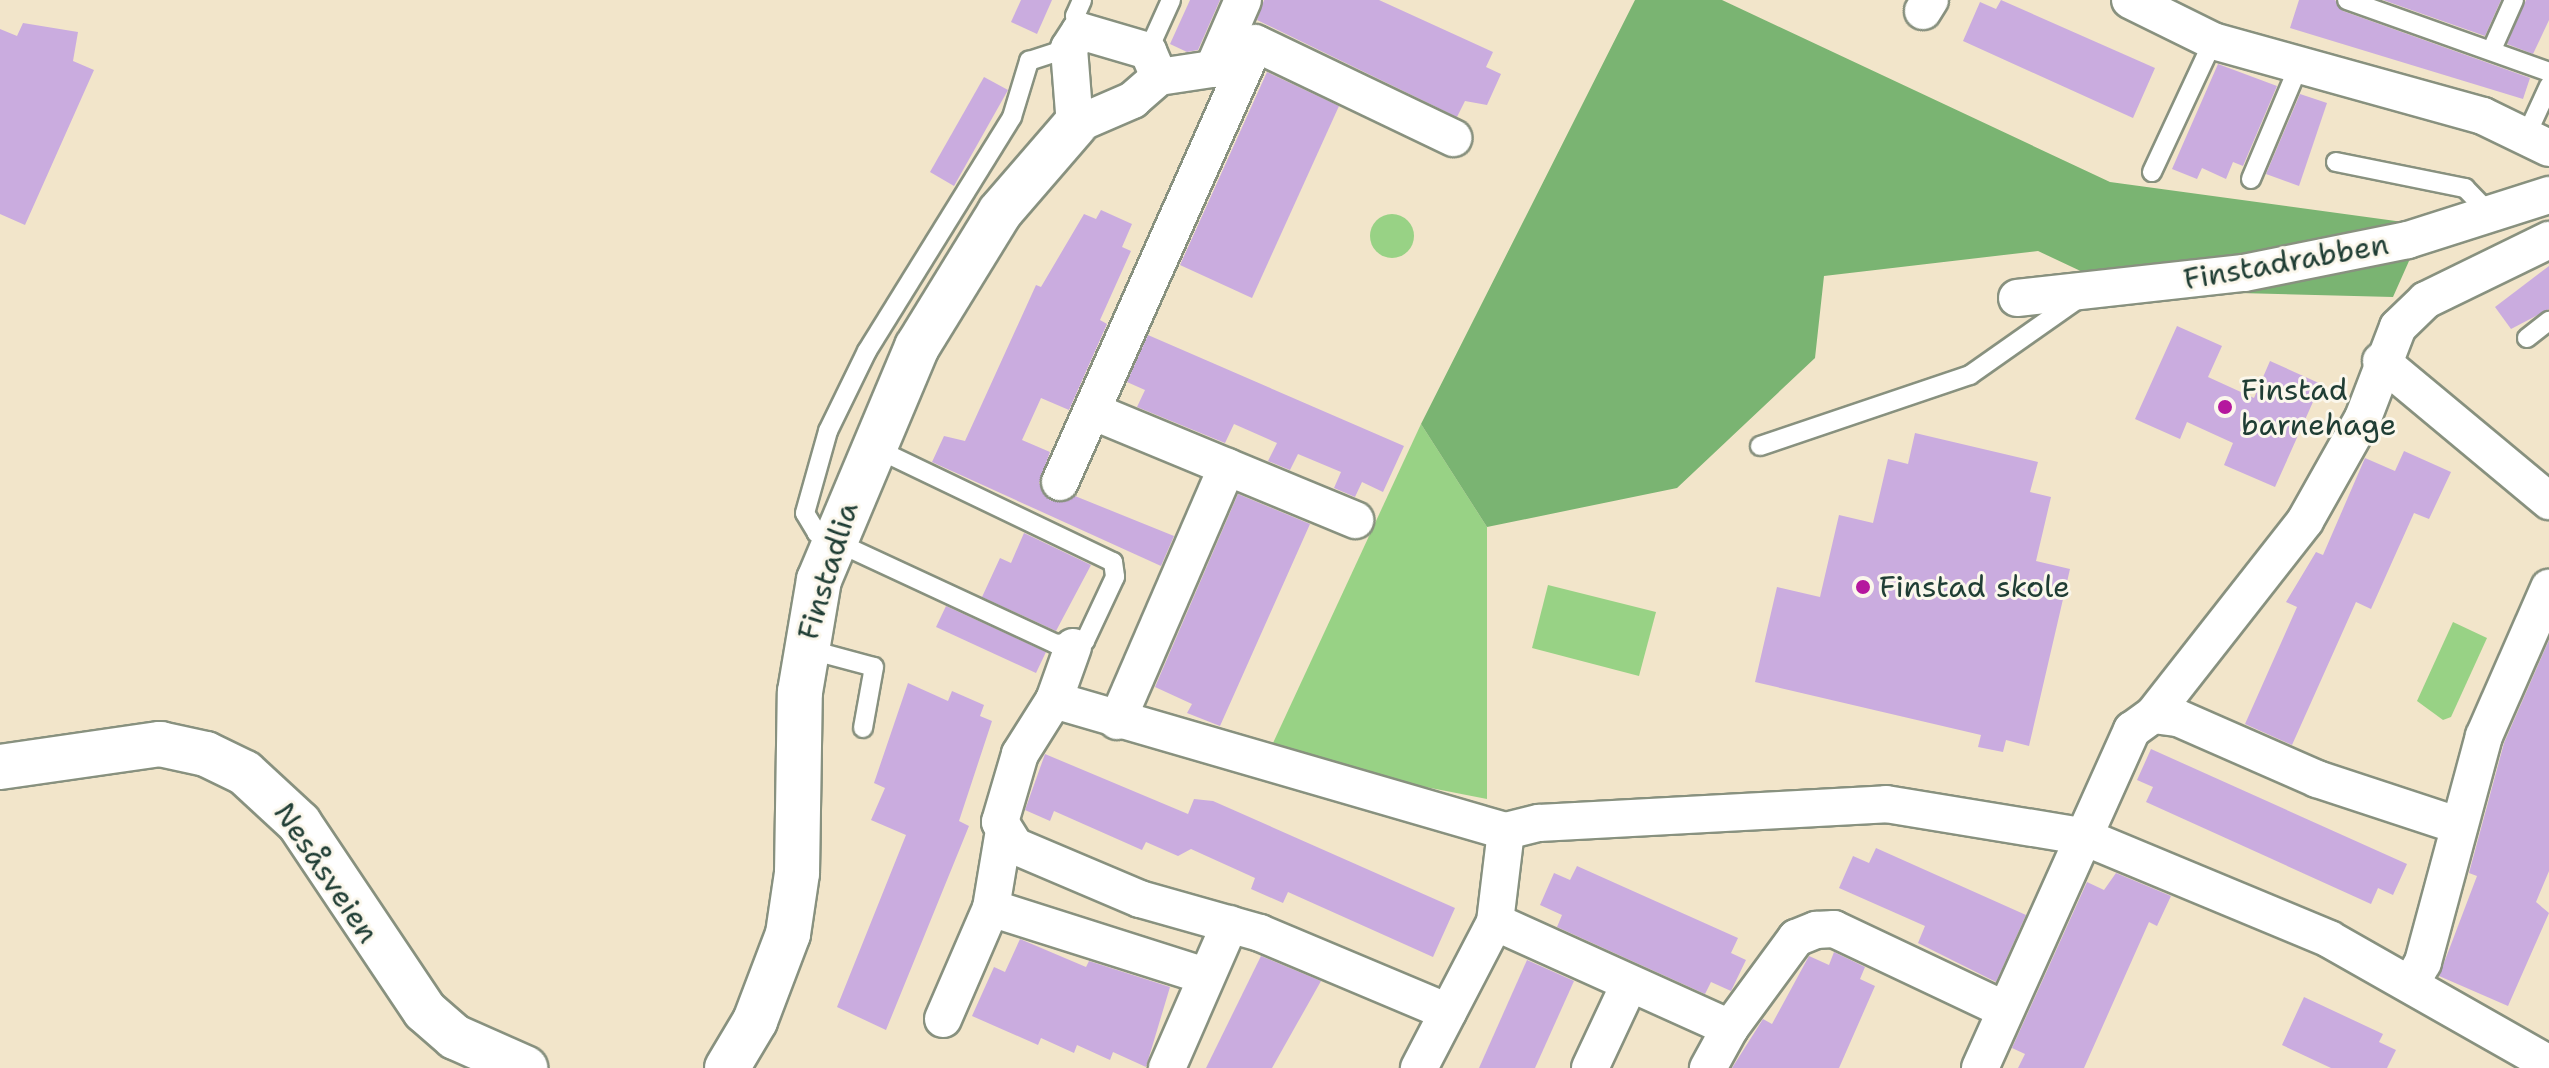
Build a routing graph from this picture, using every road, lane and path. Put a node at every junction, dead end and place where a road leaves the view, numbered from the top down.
1 (1171, 0) edge
2 (1243, 0) edge
3 (2130, 0) edge
4 (2347, 0) edge
5 (2514, 0) edge
6 (1077, 26) edge
7 (2213, 41) junction
8 (2493, 47) junction
9 (1153, 64) junction
10 (1229, 67) junction
11 (2298, 68) junction
12 (2549, 72) edge
13 (2549, 86) edge
14 (1075, 125) junction
15 (1453, 138) dead end
16 (2537, 142) edge
17 (2336, 162) dead end
18 (2152, 172) dead end
19 (2251, 179) dead end
20 (2549, 195) edge
21 (2491, 215) junction
22 (2549, 240) edge
23 (2086, 292) junction
24 (2017, 298) dead end
25 (2549, 321) edge
26 (2527, 338) dead end
27 (2381, 361) junction
28 (1092, 411) junction
29 (870, 445) junction
30 (1760, 446) dead end
31 (1227, 467) junction
32 (1060, 482) dead end
33 (2549, 501) edge
34 (1355, 520) dead end
35 (835, 538) junction
36 (2549, 588) edge
37 (1073, 647) junction
38 (804, 649) junction
39 (1054, 700) junction
40 (2153, 715) junction
41 (1117, 721) junction
42 (863, 728) dead end
43 (0, 767) edge
44 (2457, 825) junction
45 (1506, 831) junction
46 (1003, 836) junction
47 (2082, 836) junction
48 (991, 908) junction
49 (1495, 922) junction
50 (1230, 924) junction
51 (1202, 975) junction
52 (2411, 983) junction
53 (1628, 987) junction
54 (2005, 1010) junction
55 (1448, 1012) junction
56 (943, 1019) dead end
57 (1730, 1028) junction
58 (2549, 1064) edge
59 (525, 1068) edge
60 (727, 1068) edge
61 (1167, 1068) edge
62 (1419, 1068) edge
63 (1590, 1068) edge
64 (1708, 1068) edge
65 (1980, 1068) edge

1 - 9 lane
2 - 10 street
3 - 7 street
4 - 8 lane
5 - 8 lane
6 - 9 street
6 - 14 street
6 - 35 lane
7 - 11 street
7 - 18 lane
8 - 12 lane
9 - 10 street
9 - 14 street, Finstadlia
10 - 15 street
10 - 28 street
11 - 16 street
11 - 19 lane
13 - 16 lane
14 - 29 street, Finstadlia
17 - 21 lane
20 - 21 street, Finstadrabben
21 - 23 street, Finstadrabben
22 - 27 street
23 - 24 street, Finstadrabben
23 - 30 lane
25 - 26 lane
27 - 33 street
27 - 40 street
28 - 31 street
28 - 32 street
29 - 35 street, Finstadlia
29 - 37 lane
31 - 34 street
31 - 41 street
35 - 37 lane
35 - 38 street, Finstadlia
36 - 44 street
37 - 39 street
38 - 42 lane
38 - 60 street, Finstadlia
39 - 41 street
39 - 46 street
40 - 44 street
40 - 47 street
41 - 45 street
43 - 59 street, Nesåsveien
44 - 52 street
45 - 47 street
45 - 49 street
46 - 48 street
46 - 50 street
47 - 52 street
47 - 54 street
48 - 51 street
48 - 56 street
49 - 53 street
49 - 55 street
50 - 51 street
50 - 55 street
51 - 61 street
52 - 58 street
53 - 57 street
53 - 63 street
54 - 57 street
54 - 65 street
55 - 62 street
57 - 64 street

